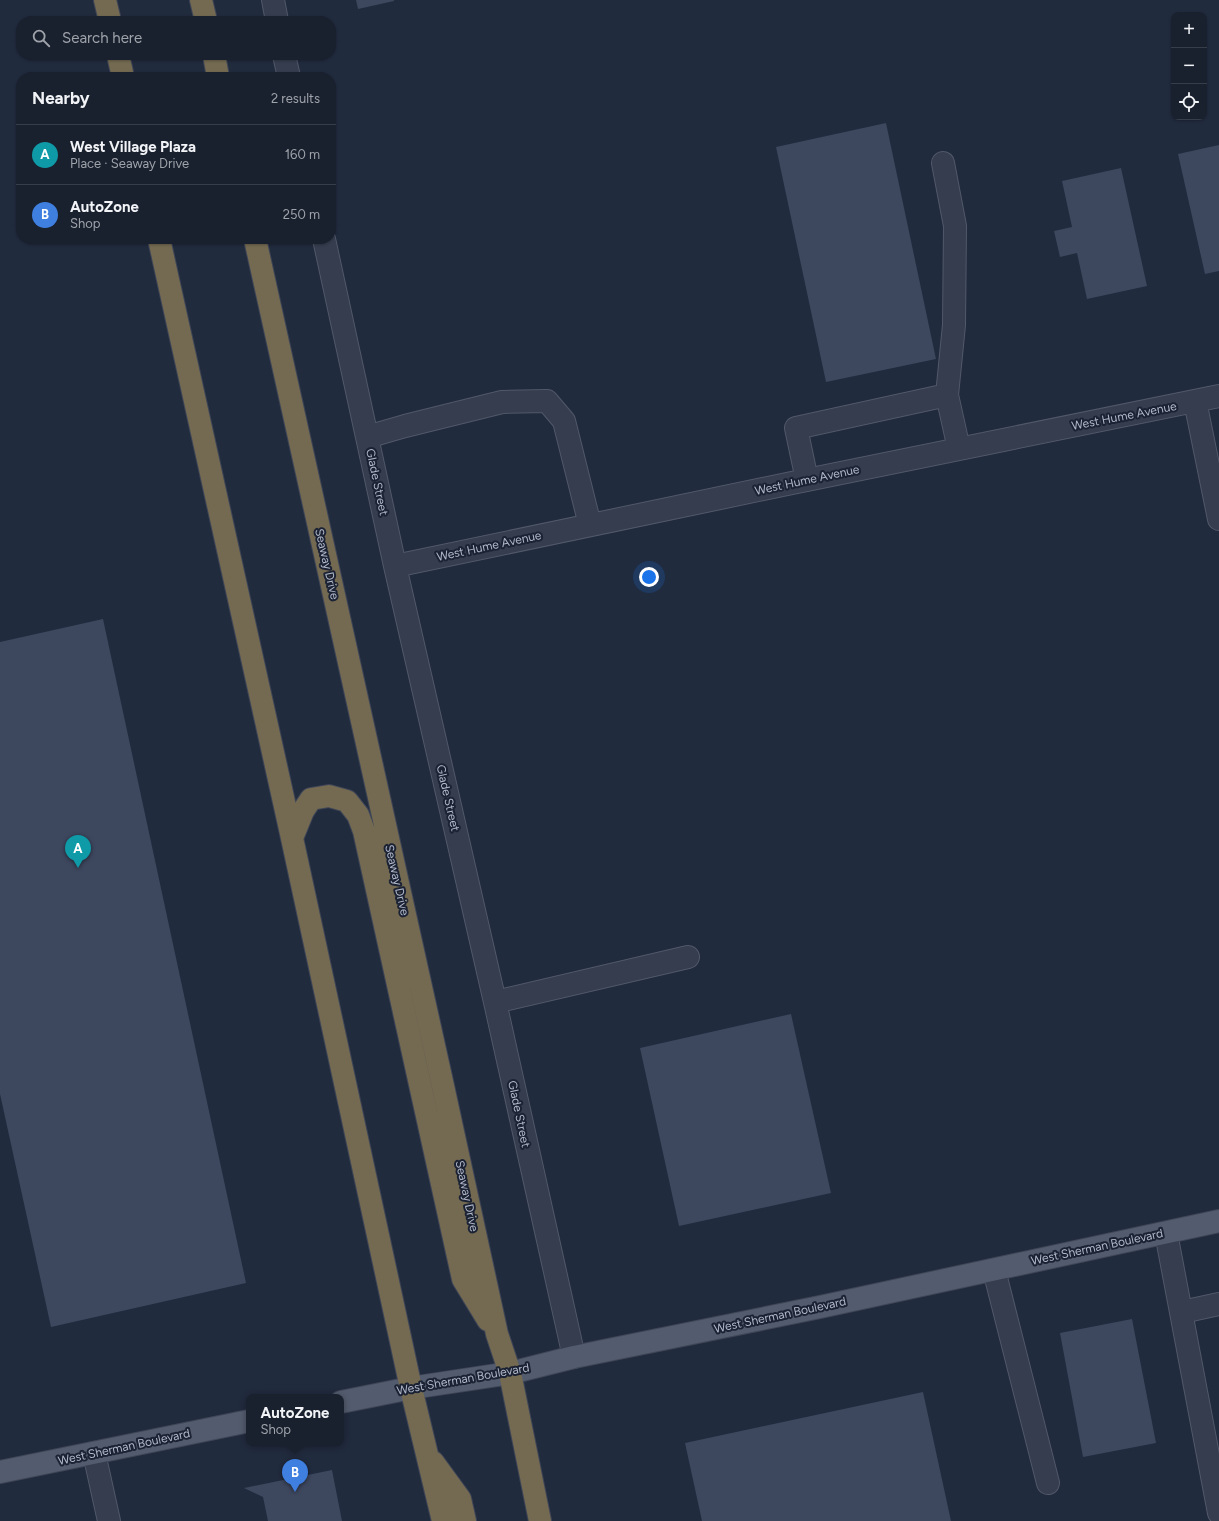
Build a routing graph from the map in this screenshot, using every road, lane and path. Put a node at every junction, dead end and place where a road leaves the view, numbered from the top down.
1 (105, 0) edge
2 (201, 0) edge
3 (273, 0) edge
4 (109, 16) edge
5 (205, 16) edge
6 (276, 16) edge
7 (119, 60) edge
8 (215, 60) edge
9 (285, 60) edge
10 (121, 72) edge
11 (217, 72) edge
12 (288, 72) edge
13 (944, 163) dead end
14 (160, 244) edge
15 (256, 244) edge
16 (325, 244) edge
17 (947, 395) junction
18 (1219, 396) edge
19 (1196, 401) junction
20 (367, 437) junction
21 (959, 449) junction
22 (807, 480) junction
23 (1219, 520) edge
24 (590, 525) junction
25 (395, 566) junction
26 (292, 838) junction
27 (688, 957) dead end
28 (495, 1002) junction
29 (1219, 1221) edge
30 (1166, 1233) junction
31 (994, 1270) junction
32 (1219, 1304) edge
33 (1182, 1312) junction
34 (497, 1334) junction
35 (574, 1357) junction
36 (510, 1373) junction
37 (411, 1388) junction
38 (344, 1401) edge
39 (246, 1422) edge
40 (427, 1452) junction
41 (94, 1453) junction
42 (0, 1472) edge
43 (1048, 1483) dead end
44 (1219, 1513) edge
45 (109, 1521) edge
46 (443, 1521) edge
47 (465, 1521) edge
48 (540, 1521) edge

1 - 4 highway
2 - 5 highway
3 - 6 street
7 - 10 highway
8 - 11 highway
9 - 12 street
13 - 17 street
14 - 26 highway
15 - 34 highway, Seaway Drive
16 - 20 street, Glade Street
17 - 21 street
17 - 22 street
18 - 19 street, West Hume Avenue
19 - 21 street, West Hume Avenue
19 - 23 street
20 - 24 street
20 - 25 street, Glade Street
21 - 22 street, West Hume Avenue
22 - 24 street, West Hume Avenue
24 - 25 street, West Hume Avenue
25 - 28 street, Glade Street
26 - 34 highway
26 - 37 highway
27 - 28 street
28 - 35 street, Glade Street
29 - 30 main road, West Sherman Boulevard
30 - 31 main road, West Sherman Boulevard
30 - 33 street
31 - 35 main road, West Sherman Boulevard
31 - 43 street
32 - 33 street
33 - 44 street
34 - 36 highway, Seaway Drive
35 - 36 main road, West Sherman Boulevard
36 - 37 main road, West Sherman Boulevard
36 - 48 highway, Seaway Drive
37 - 38 main road, West Sherman Boulevard
37 - 40 highway
39 - 41 main road, West Sherman Boulevard
40 - 46 highway
40 - 47 highway
41 - 42 main road, West Sherman Boulevard
41 - 45 street

